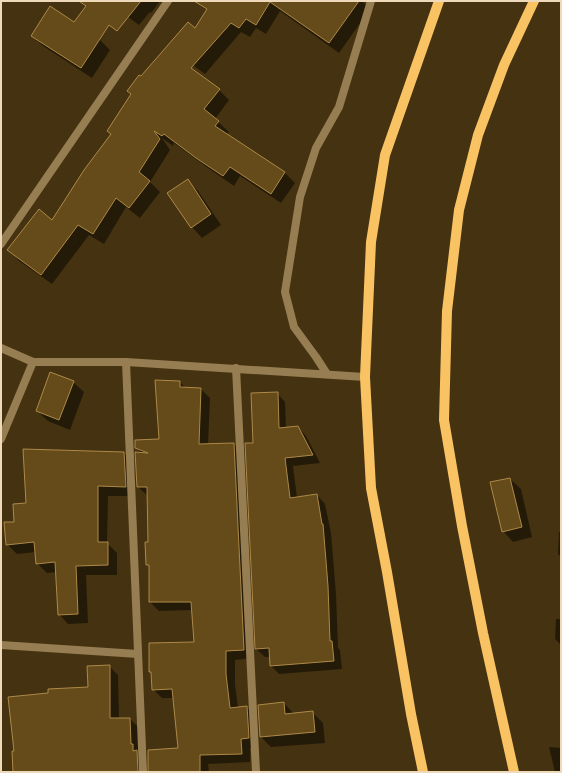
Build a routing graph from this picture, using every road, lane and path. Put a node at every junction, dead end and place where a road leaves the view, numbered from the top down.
1 (168, 1) edge
2 (371, 1) edge
3 (439, 1) edge
4 (534, 1) edge
5 (1, 244) edge
6 (1, 348) edge
7 (32, 362) junction
8 (126, 362) junction
9 (236, 368) junction
10 (327, 374) junction
11 (365, 377) junction
12 (1, 439) edge
13 (1, 645) edge
14 (138, 654) junction
15 (143, 772) edge
16 (256, 772) edge
17 (424, 772) edge
18 (514, 772) edge

1 - 5 street
2 - 10 street
3 - 11 main road
4 - 18 main road
6 - 7 street
7 - 8 street
7 - 12 street
8 - 9 street
8 - 14 street
9 - 10 street
9 - 16 street
10 - 11 street
11 - 17 main road
13 - 14 street
14 - 15 street

